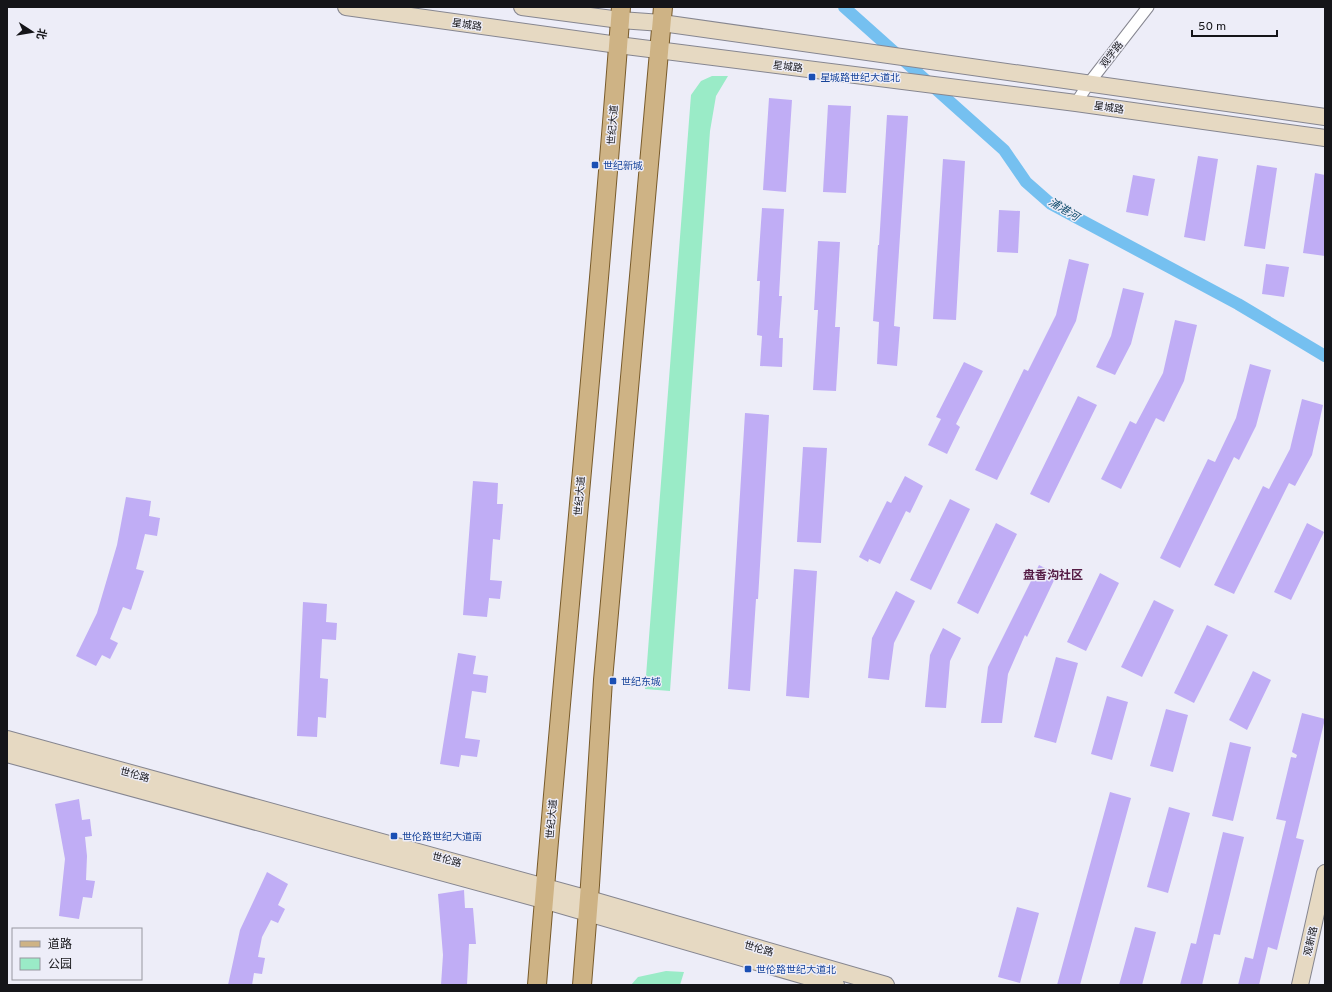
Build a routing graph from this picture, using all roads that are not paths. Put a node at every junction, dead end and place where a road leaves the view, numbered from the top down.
1 (346, 7) edge
2 (522, 7) edge
3 (1148, 7) edge
4 (621, 14) edge
5 (663, 15) edge
6 (618, 45) junction
7 (660, 50) junction
8 (1089, 83) junction
9 (1076, 103) junction
10 (1325, 117) edge
11 (1325, 138) edge
12 (7, 739) edge
13 (7, 754) edge
14 (1325, 874) edge
15 (544, 893) junction
16 (588, 906) junction
17 (536, 985) edge
18 (582, 985) edge
19 (836, 985) edge
20 (886, 985) edge
21 (1300, 985) edge

1 - 6 street, 星城路
2 - 4 street, 星城路
3 - 8 street, 观学路
4 - 5 street, 星城路
4 - 6 main road, 世纪大道
5 - 7 main road
5 - 8 street, 星城路
6 - 7 street, 星城路
6 - 15 main road, 世纪大道
7 - 9 street, 星城路
7 - 16 main road
8 - 9 street, 观学路
8 - 10 street, 星城路
9 - 11 street, 星城路
12 - 15 street, 世伦路
13 - 15 street, 世伦路
14 - 21 street, 观新路
15 - 16 street, 世伦路
15 - 17 main road, 世纪大道
16 - 18 main road
16 - 19 street, 世伦路
16 - 20 street, 世伦路

